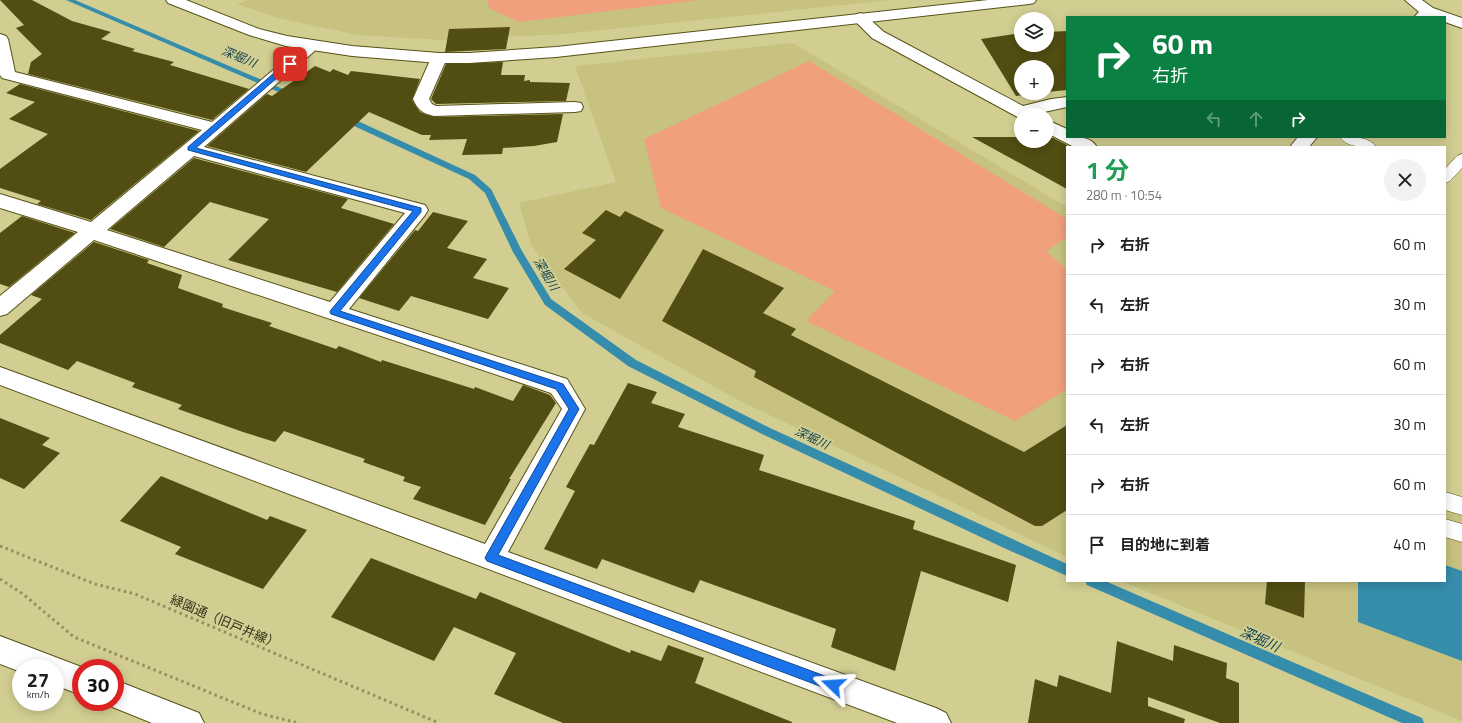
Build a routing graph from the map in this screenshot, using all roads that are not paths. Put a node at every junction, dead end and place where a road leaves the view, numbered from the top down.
1 (173, 0) edge
2 (1029, 0) edge
3 (1412, 0) edge
4 (1425, 14) edge
5 (860, 18) junction
6 (1446, 19) edge
7 (1462, 23) edge
8 (0, 39) edge
9 (312, 46) junction
10 (439, 58) junction
11 (1066, 102) edge
12 (575, 107) dead end
13 (1015, 108) edge
14 (1038, 108) edge
15 (215, 128) junction
16 (1054, 130) edge
17 (1066, 136) edge
18 (1070, 138) edge
19 (1307, 138) edge
20 (1349, 138) edge
21 (1086, 146) edge
22 (1299, 146) edge
23 (1367, 146) edge
24 (191, 148) junction
25 (1462, 159) edge
26 (1446, 177) edge
27 (0, 201) edge
28 (92, 231) junction
29 (0, 308) edge
30 (334, 312) junction
31 (0, 376) edge
32 (1446, 501) edge
33 (1462, 506) edge
34 (1446, 528) edge
35 (1462, 533) edge
36 (491, 558) junction
37 (0, 650) edge
38 (24, 659) edge
39 (124, 698) edge
40 (189, 723) edge
41 (936, 723) edge

1 - 9 street
2 - 5 street
3 - 4 street
5 - 10 street
5 - 13 street
6 - 7 street
8 - 15 street
9 - 10 street
9 - 15 street
10 - 12 street
11 - 14 street
15 - 24 street
16 - 17 street
18 - 21 street
19 - 22 street
20 - 23 lane
24 - 28 street
24 - 30 street
25 - 26 lane
27 - 28 street
28 - 29 street
28 - 30 street
30 - 36 street
31 - 36 street
32 - 33 lane
34 - 35 lane
36 - 41 street
37 - 38 street
39 - 40 street

